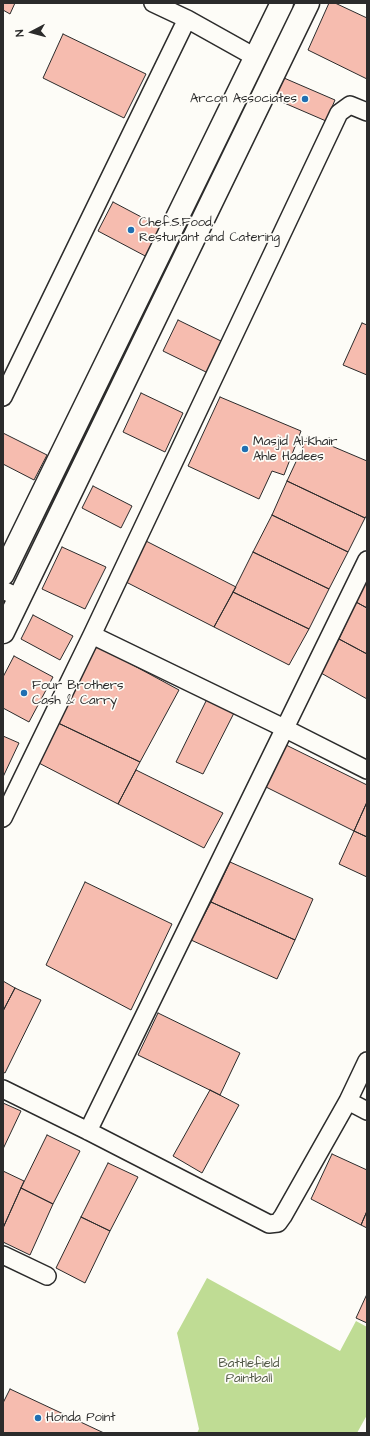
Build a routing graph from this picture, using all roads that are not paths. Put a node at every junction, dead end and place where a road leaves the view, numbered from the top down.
1 (153, 3) edge
2 (282, 3) edge
3 (308, 3) edge
4 (187, 19) junction
5 (255, 57) junction
6 (367, 112) edge
7 (3, 397) edge
8 (367, 560) edge
9 (3, 574) edge
10 (11, 594) edge
11 (3, 632) edge
12 (92, 635) junction
13 (284, 728) junction
14 (367, 770) edge
15 (3, 818) edge
16 (367, 1061) edge
17 (3, 1089) edge
18 (348, 1101) junction
19 (367, 1111) edge
20 (88, 1131) junction
21 (3, 1255) edge
22 (46, 1276) dead end

1 - 4 street
2 - 5 street
3 - 10 street
4 - 5 street
4 - 7 street
5 - 9 street
6 - 12 street
8 - 13 street
10 - 11 street
12 - 13 street
12 - 15 street
13 - 14 street
13 - 20 street
16 - 18 street
17 - 20 street
18 - 19 street
18 - 20 street
21 - 22 street

